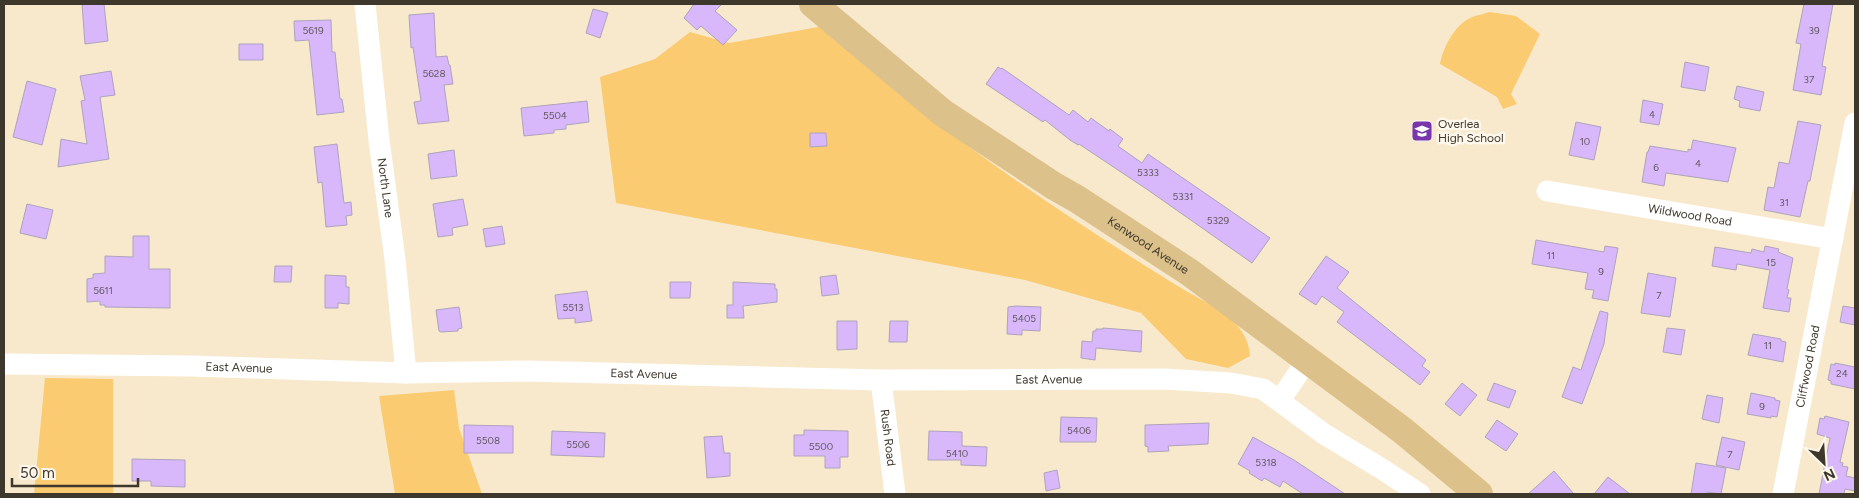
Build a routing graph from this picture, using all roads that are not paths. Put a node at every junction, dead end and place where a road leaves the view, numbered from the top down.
1 (365, 4) edge
2 (813, 4) edge
3 (1855, 124) edge
4 (1547, 190) dead end
5 (1833, 240) junction
6 (1308, 359) junction
7 (4, 364) edge
8 (406, 373) junction
9 (881, 380) junction
10 (1280, 400) junction
11 (895, 494) edge
12 (1420, 494) edge
13 (1479, 494) edge
14 (1783, 494) edge

1 - 8 street, North Lane
2 - 6 main road, Kenwood Avenue
3 - 5 street, Cliffwood Road
4 - 5 street, Wildwood Road
5 - 14 street, Cliffwood Road
6 - 10 street
6 - 13 main road, Kenwood Avenue
7 - 8 street, East Avenue
8 - 9 street, East Avenue
9 - 10 street, East Avenue
9 - 11 street, Rush Road
10 - 12 street, East Avenue

